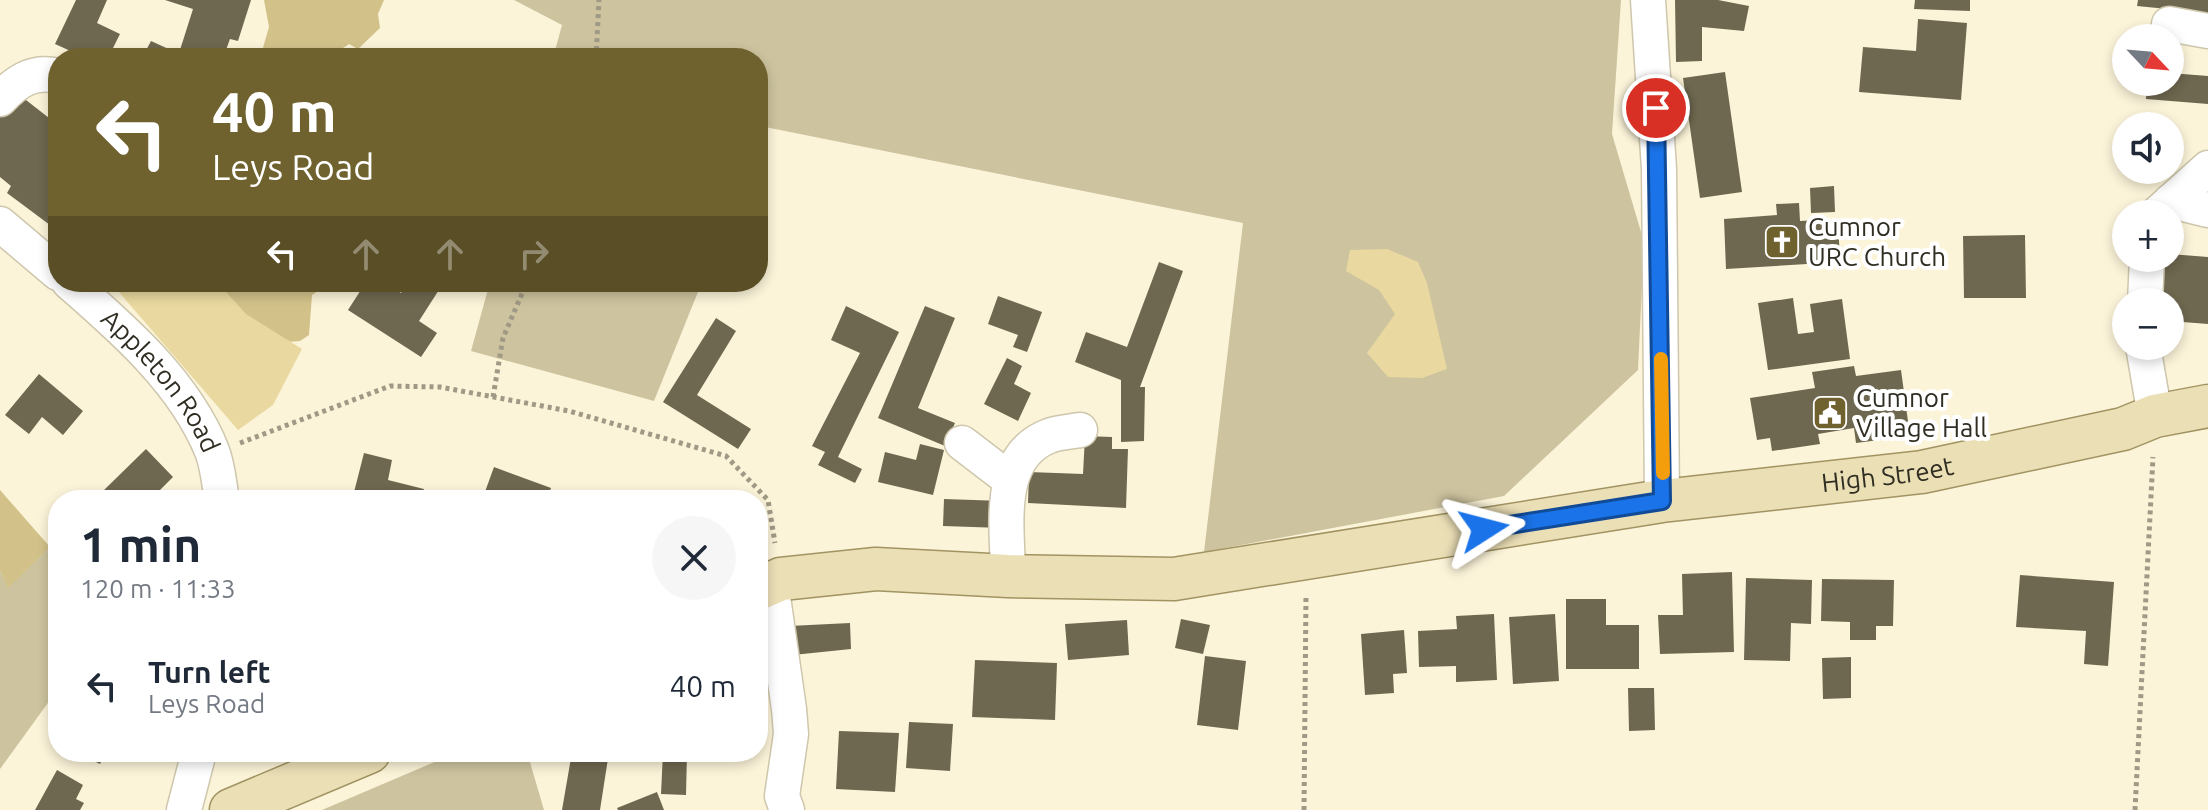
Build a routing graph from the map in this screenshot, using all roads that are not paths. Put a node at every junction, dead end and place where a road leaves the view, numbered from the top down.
1 (1648, 0) edge
2 (2184, 27) edge
3 (2208, 31) edge
4 (48, 74) edge
5 (0, 99) edge
6 (2208, 168) edge
7 (2172, 200) edge
8 (2184, 208) edge
9 (2208, 210) edge
10 (0, 224) edge
11 (48, 265) edge
12 (89, 292) edge
13 (2145, 360) edge
14 (2208, 406) edge
15 (2155, 416) junction
16 (1080, 430) dead end
17 (962, 443) dead end
18 (1009, 479) junction
19 (220, 490) edge
20 (1662, 501) junction
21 (1008, 576) junction
22 (770, 584) edge
23 (196, 762) edge
24 (345, 762) edge
25 (184, 810) edge
26 (231, 810) edge
27 (787, 810) edge

1 - 20 street
2 - 3 street
4 - 5 street
6 - 7 street
8 - 9 street
10 - 11 street
12 - 19 street, Appleton Road
13 - 15 street
14 - 15 main road, High Street
15 - 20 main road, High Street
16 - 18 street
17 - 18 street
18 - 21 street
20 - 21 main road, High Street
21 - 22 main road, High Street
22 - 27 street
23 - 25 street
24 - 26 main road

